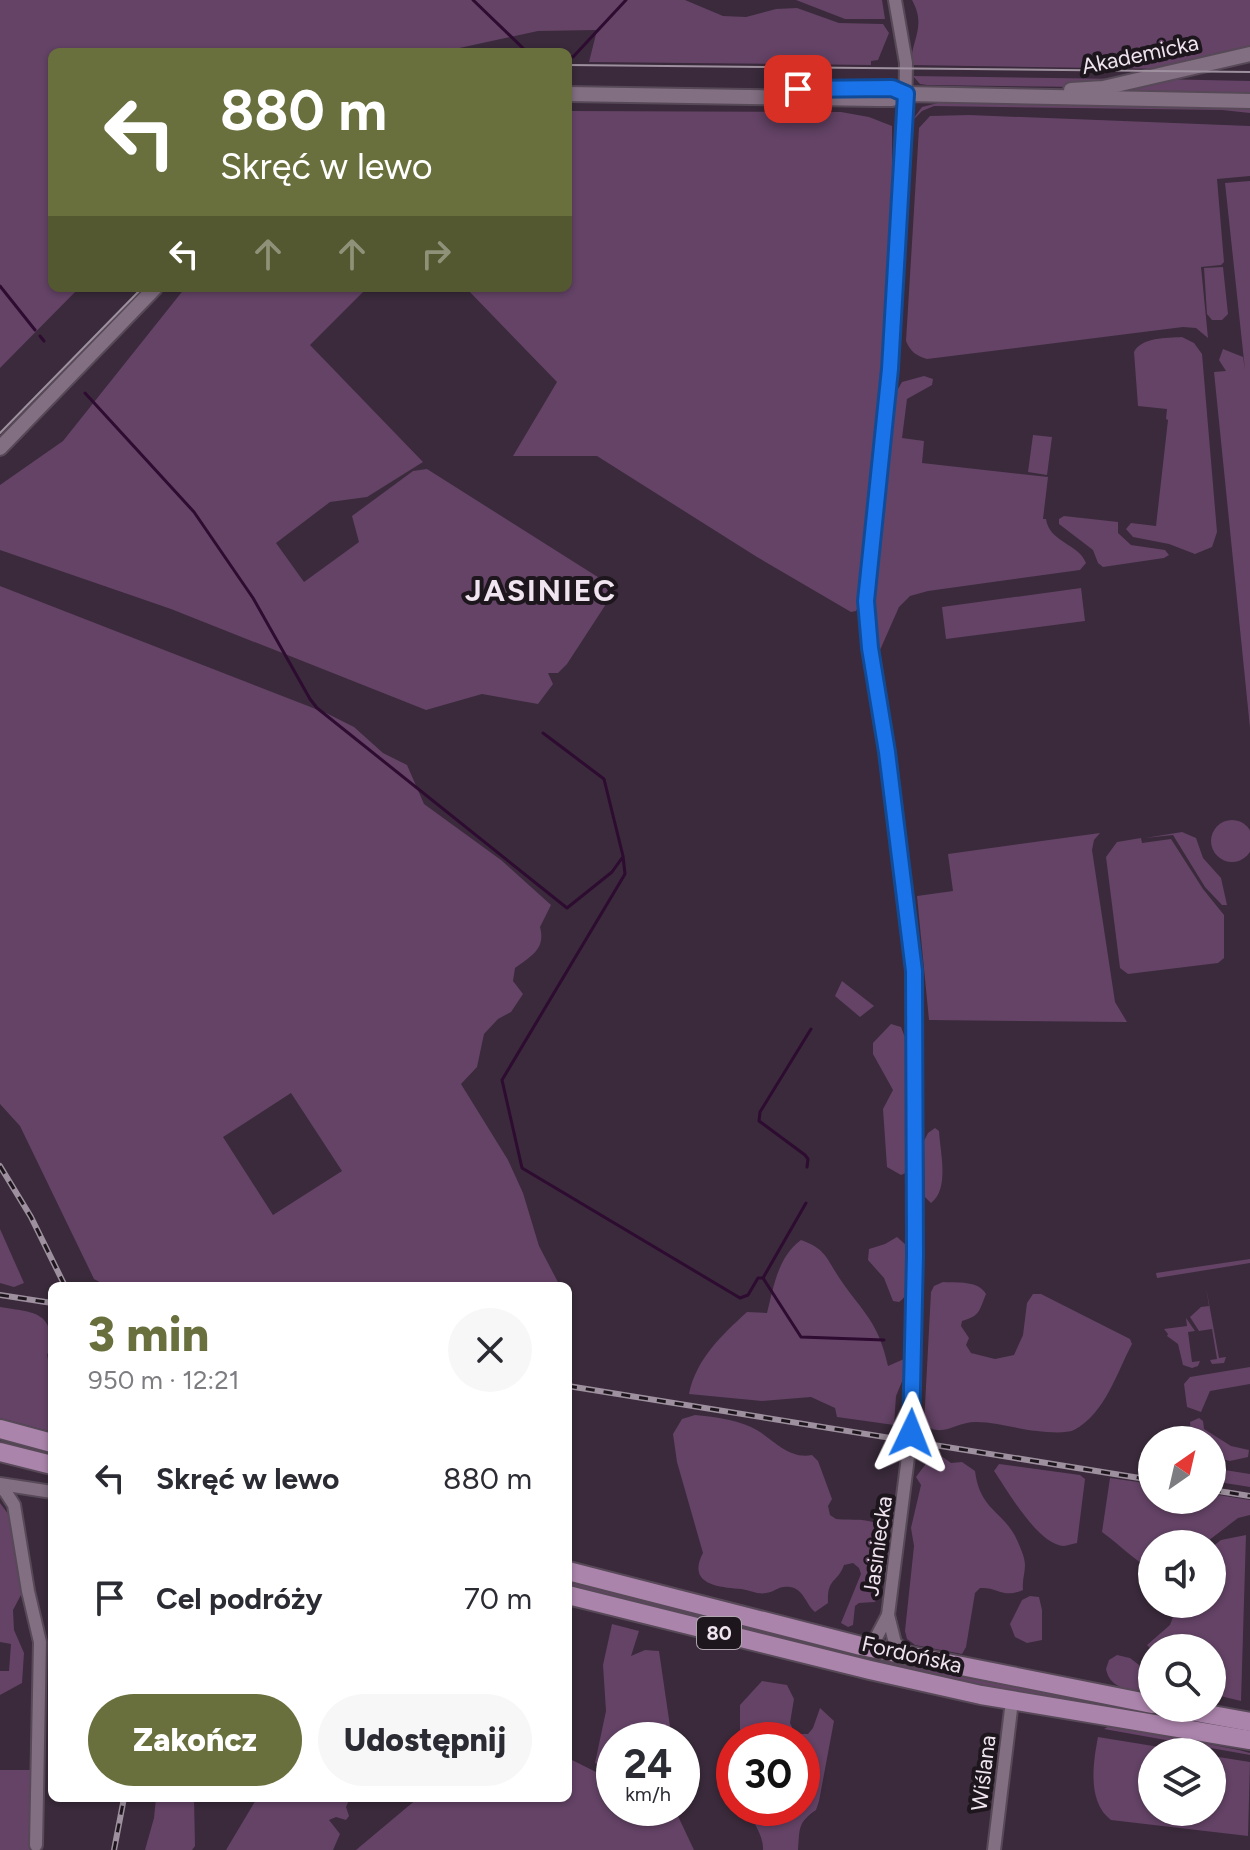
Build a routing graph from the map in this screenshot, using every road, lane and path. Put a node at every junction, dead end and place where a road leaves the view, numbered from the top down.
1 (895, 0) edge
2 (1250, 54) edge
3 (572, 94) edge
4 (906, 94) junction
5 (991, 97) junction
6 (1250, 101) edge
7 (151, 292) edge
8 (0, 448) edge
9 (0, 1429) edge
10 (48, 1442) edge
11 (0, 1452) edge
12 (48, 1464) edge
13 (0, 1486) edge
14 (48, 1492) edge
15 (572, 1572) edge
16 (572, 1596) edge
17 (888, 1615) junction
18 (861, 1646) junction
19 (922, 1659) junction
20 (1012, 1701) junction
21 (1138, 1701) edge
22 (1226, 1718) edge
23 (1250, 1722) edge
24 (1229, 1737) junction
25 (1250, 1740) edge
26 (1250, 1746) edge
27 (36, 1845) dead end
28 (994, 1850) edge

1 - 4 street, Jasiniecka
2 - 5 street, Akademicka
3 - 4 street, Akademicka
4 - 5 street, Akademicka
4 - 17 street, Jasiniecka
5 - 6 street, Akademicka
7 - 8 street
9 - 10 main road
11 - 12 main road
13 - 14 street
13 - 27 street
15 - 18 main road, Fordońska / 80
16 - 20 main road, Fordońska / 80
17 - 18 street, Jasiniecka
17 - 19 street, Jasiniecka
18 - 19 main road, Fordońska / 80
19 - 21 main road, Fordońska / 80
20 - 24 main road, Fordońska / 80
20 - 28 street, Wiślana
22 - 23 main road
24 - 25 main road, Fordońska / 80
24 - 26 main road

